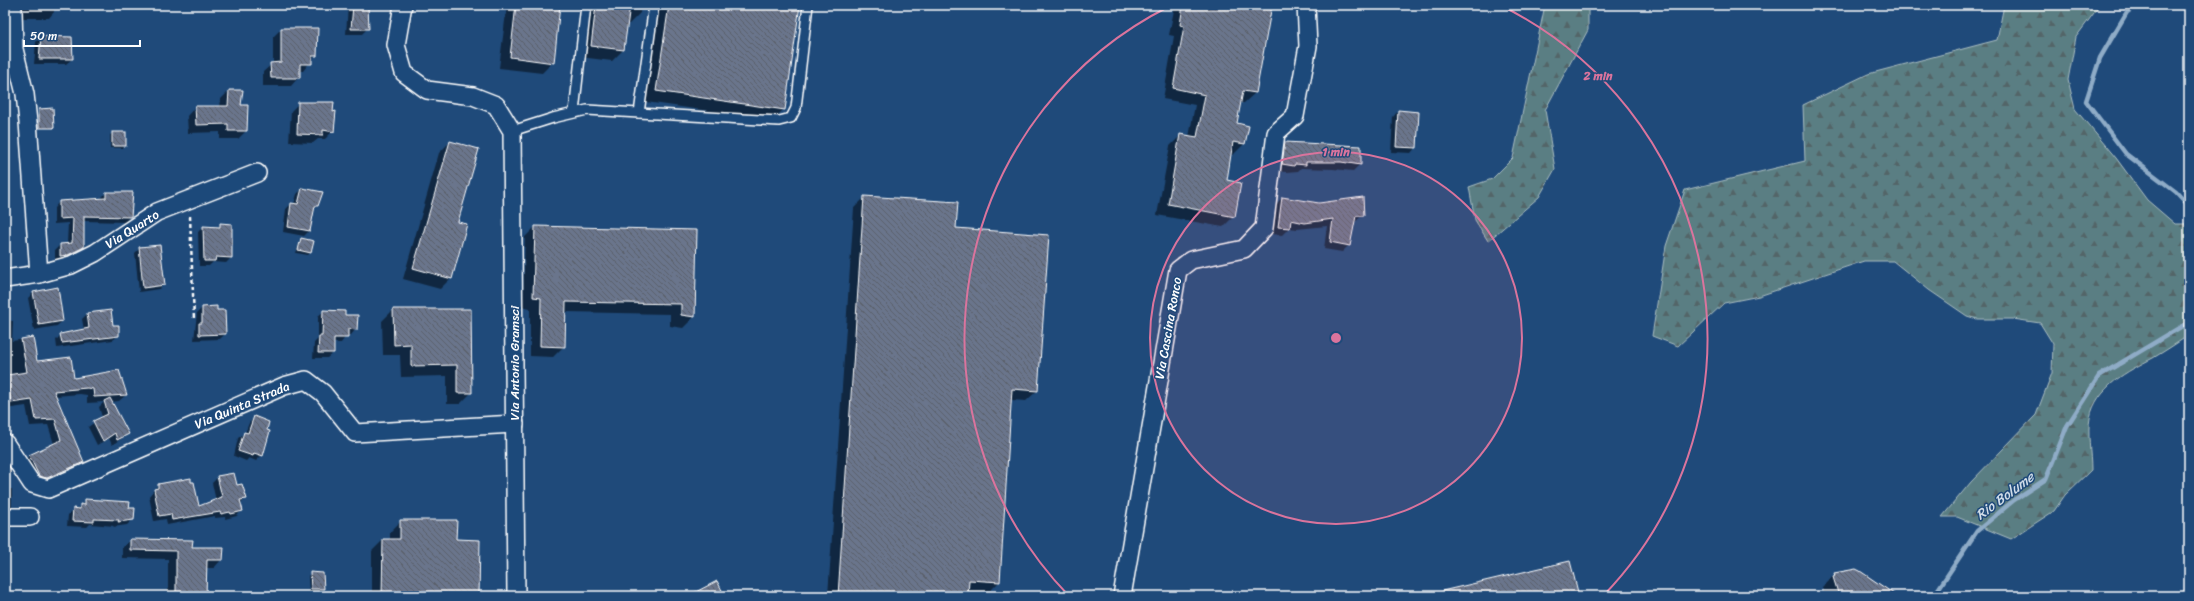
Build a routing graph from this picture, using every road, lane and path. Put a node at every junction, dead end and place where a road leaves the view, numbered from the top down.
1 (403, 5) edge
2 (586, 5) edge
3 (654, 5) edge
4 (808, 5) edge
5 (1306, 5) edge
6 (13, 9) dead end
7 (574, 112) junction
8 (639, 113) junction
9 (512, 131) junction
10 (257, 173) dead end
11 (190, 199) junction
12 (38, 274) junction
13 (5, 278) edge
14 (194, 320) dead end
15 (515, 424) junction
16 (5, 443) edge
17 (5, 516) edge
18 (30, 517) dead end
19 (516, 596) edge
20 (1122, 596) edge

1 - 9 street
2 - 7 lane
3 - 8 lane
4 - 8 lane
5 - 20 street, Via Cascina Ronco
6 - 12 street
7 - 8 lane
7 - 9 lane
9 - 15 street, Via Antonio Gramsci
10 - 11 street, Via Quarto
11 - 12 street, Via Quarto
11 - 14 path
12 - 13 street, Via Quarto
15 - 16 street, Via Quinta Strada
15 - 19 street, Via Antonio Gramsci
17 - 18 street

